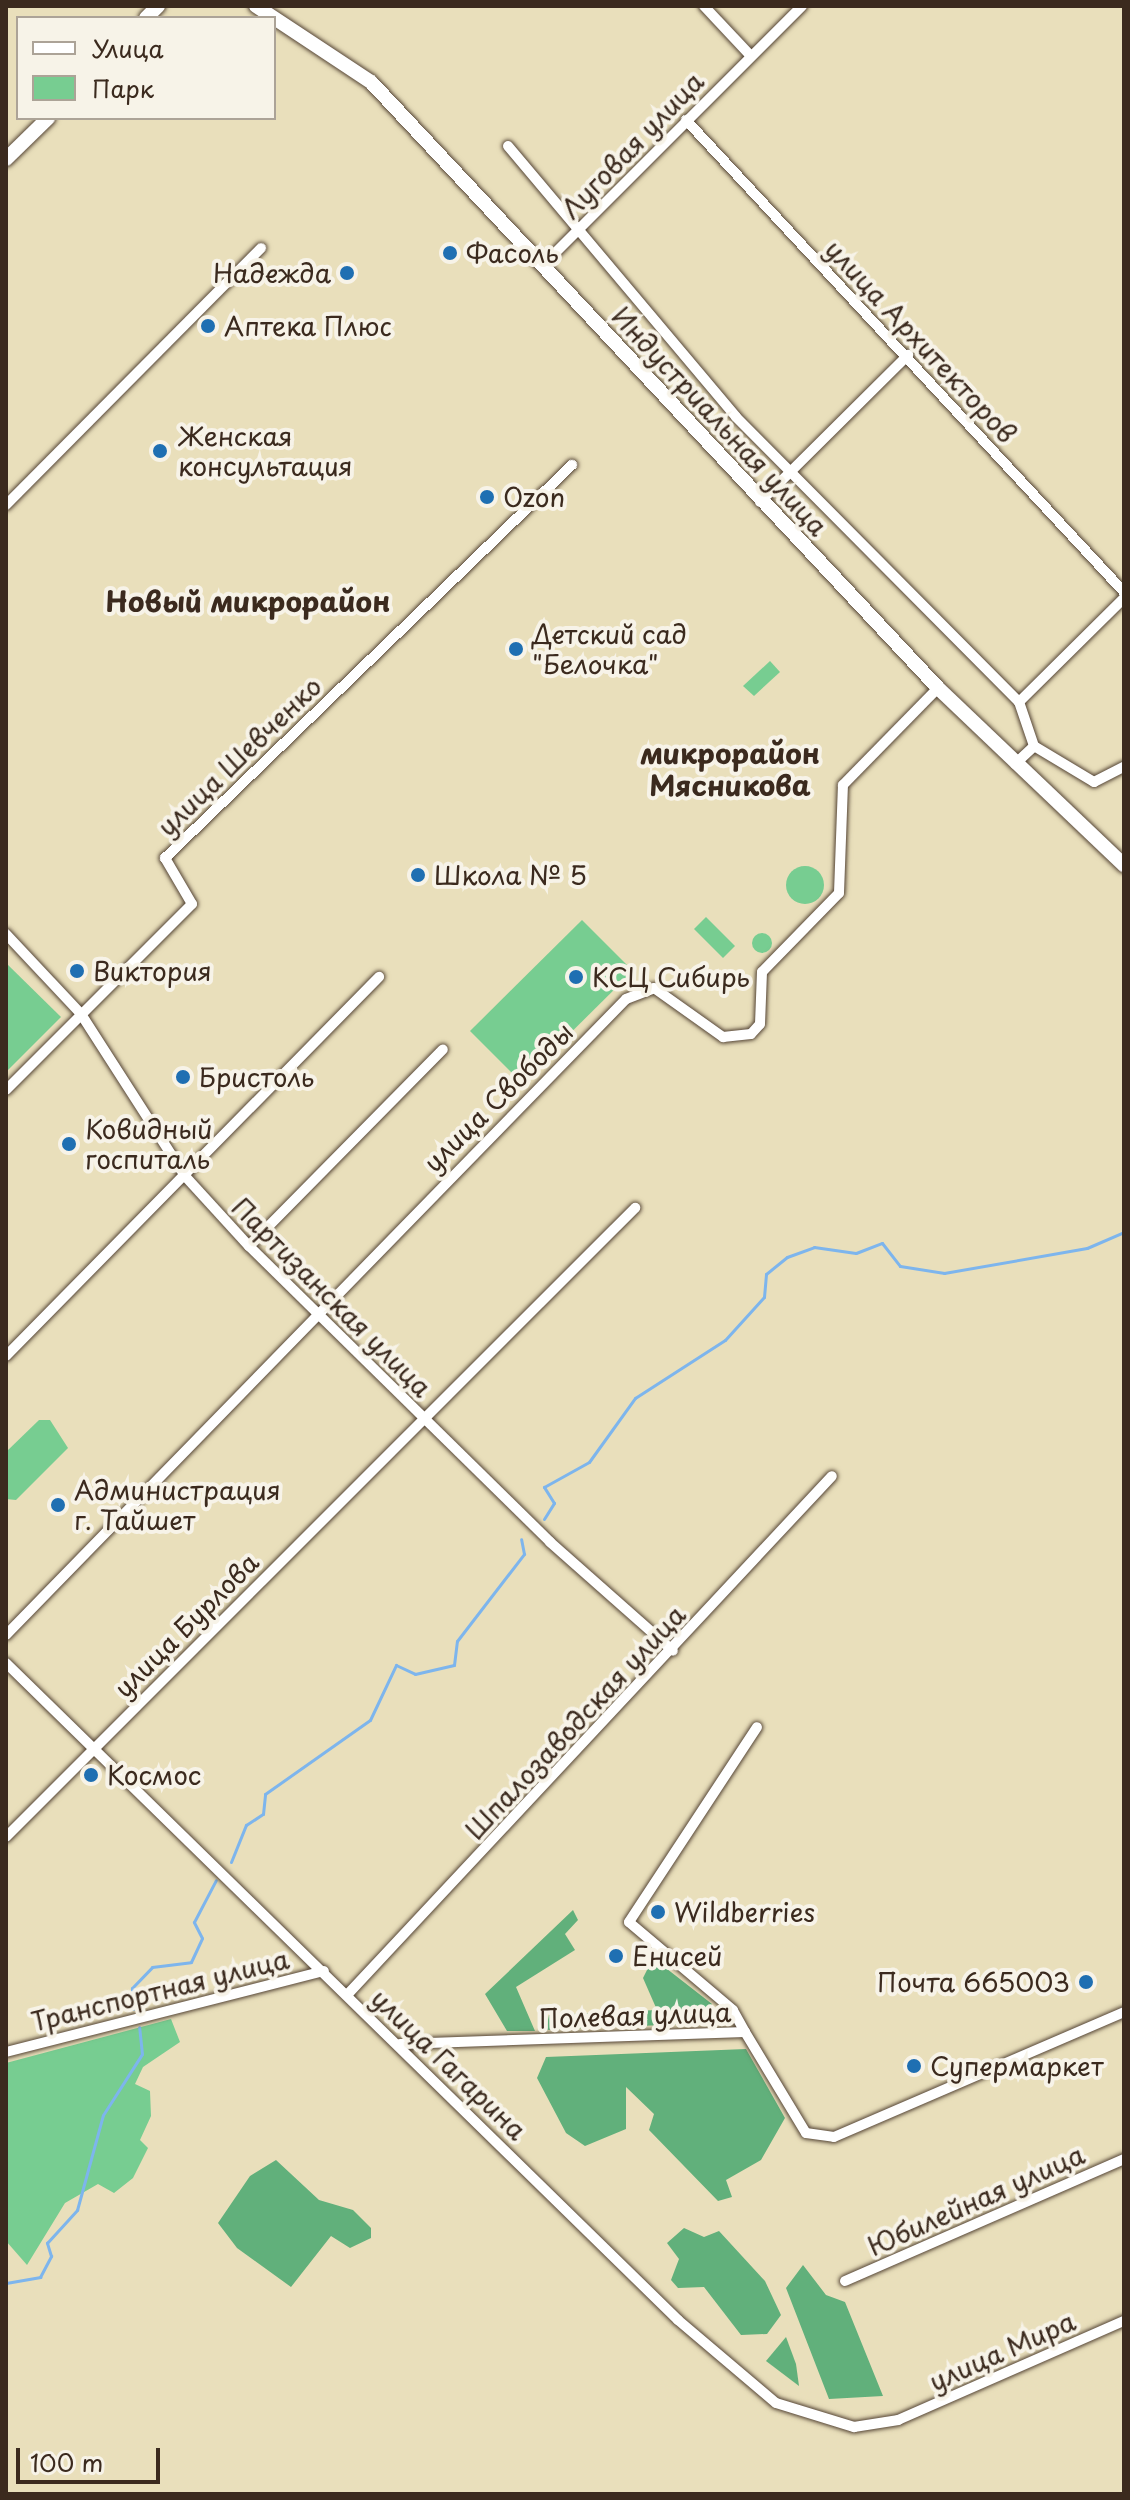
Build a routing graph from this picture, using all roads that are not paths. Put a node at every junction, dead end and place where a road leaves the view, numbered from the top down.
1 (256, 6) edge
2 (704, 6) edge
3 (802, 6) edge
4 (275, 16) edge
5 (277, 17) edge
6 (750, 55) junction
7 (46, 120) edge
8 (686, 120) junction
9 (508, 146) dead end
10 (6, 159) edge
11 (581, 229) junction
12 (261, 248) dead end
13 (544, 264) junction
14 (908, 355) junction
15 (572, 465) dead end
16 (791, 472) junction
17 (760, 502) junction
18 (6, 505) edge
19 (1124, 592) edge
20 (1124, 598) edge
21 (938, 688) junction
22 (1019, 702) junction
23 (1034, 746) junction
24 (1015, 764) junction
25 (1124, 767) edge
26 (1124, 865) edge
27 (6, 934) edge
28 (379, 977) dead end
29 (81, 1014) junction
30 (443, 1049) dead end
31 (6, 1090) edge
32 (185, 1176) junction
33 (635, 1208) dead end
34 (249, 1246) junction
35 (315, 1313) junction
36 (6, 1356) edge
37 (424, 1420) junction
38 (832, 1476) dead end
39 (6, 1635) edge
40 (673, 1651) junction
41 (6, 1663) edge
42 (757, 1727) dead end
43 (94, 1748) junction
44 (6, 1837) edge
45 (324, 1971) junction
46 (347, 1995) junction
47 (1124, 2012) edge
48 (745, 2032) junction
49 (400, 2044) junction
50 (6, 2052) edge
51 (1124, 2159) edge
52 (845, 2281) dead end
53 (1124, 2321) edge
54 (898, 2420) joint

1 - 4 street, Индустриальная улица
2 - 6 street
3 - 6 street, Луговая улица
5 - 13 street, Индустриальная улица
6 - 8 street, Луговая улица
7 - 10 street
8 - 11 street, Луговая улица
8 - 14 street, улица Архитекторов
9 - 11 street, Индустриальная улица
11 - 13 street, Луговая улица
11 - 16 street, Индустриальная улица
12 - 18 street
13 - 17 street, Индустриальная улица
14 - 16 street
14 - 19 street, улица Архитекторов
15 - 29 street, улица Шевченко
16 - 17 street
16 - 22 street, Индустриальная улица
17 - 21 street, Индустриальная улица
20 - 22 street
21 - 24 street, Индустриальная улица
21 - 35 street, улица Свободы
22 - 23 street
23 - 24 street
23 - 25 street
24 - 26 street, Индустриальная улица
27 - 29 street, Партизанская улица
28 - 32 street
29 - 31 street, улица Шевченко
29 - 32 street, Партизанская улица
30 - 34 street
32 - 34 street, Партизанская улица
32 - 36 street
33 - 37 street, улица Бурлова
34 - 35 street, Партизанская улица
35 - 37 street, Партизанская улица
35 - 39 street, улица Свободы
37 - 40 street, Партизанская улица
37 - 43 street, улица Бурлова
38 - 40 street, Шпалозаводская улица
40 - 46 street, Шпалозаводская улица
41 - 43 street, улица Гагарина
42 - 48 street
43 - 44 street, улица Бурлова
43 - 45 street, улица Гагарина
45 - 46 street, улица Гагарина
45 - 50 street, Транспортная улица
46 - 49 street, улица Гагарина
47 - 48 street, Полевая улица
48 - 49 street, Полевая улица
49 - 54 street, улица Гагарина
51 - 52 street, Юбилейная улица
53 - 54 street, улица Мира

